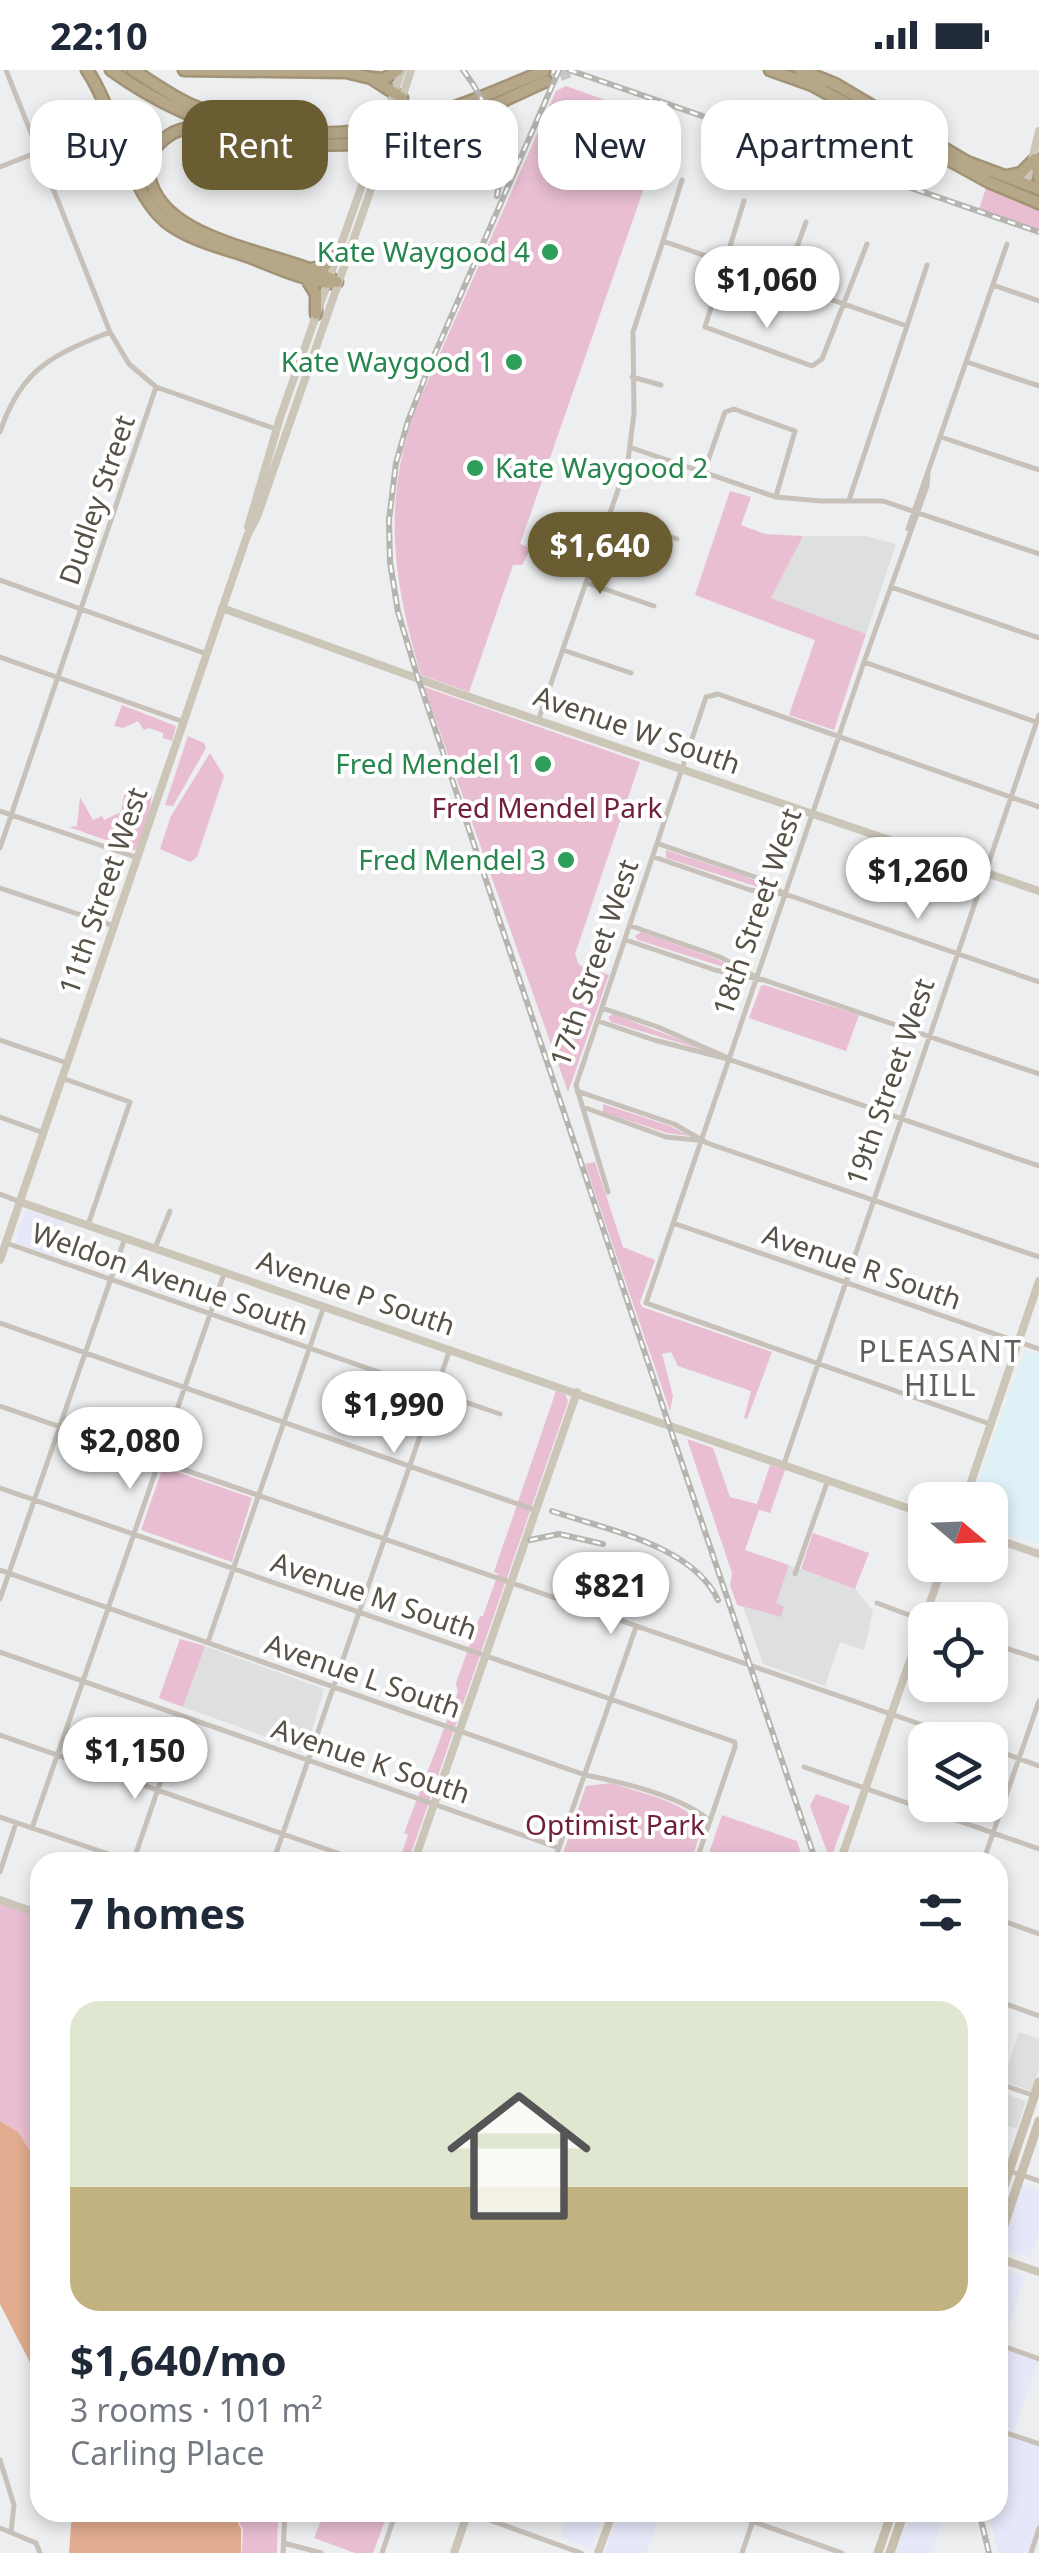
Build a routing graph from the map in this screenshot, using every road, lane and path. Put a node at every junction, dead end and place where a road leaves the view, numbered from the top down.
1 (6, 70) edge
2 (87, 70) edge
3 (111, 70) edge
4 (133, 70) edge
5 (184, 70) edge
6 (400, 70) edge
7 (411, 70) edge
8 (770, 70) edge
9 (800, 70) edge
10 (812, 70) edge
11 (545, 76) edge
12 (371, 78) junction
13 (834, 84) junction
14 (398, 95) junction
15 (182, 112) edge
16 (182, 129) edge
17 (1039, 131) edge
18 (30, 132) edge
19 (328, 143) edge
20 (30, 155) edge
21 (1035, 159) junction
22 (965, 165) junction
23 (0, 167) edge
24 (999, 176) junction
25 (1039, 178) edge
26 (682, 180) dead end
27 (1026, 184) junction
28 (53, 190) edge
29 (1039, 196) edge
30 (744, 201) dead end
31 (806, 222) dead end
32 (662, 241) junction
33 (867, 244) dead end
34 (1007, 244) dead end
35 (338, 249) junction
36 (724, 263) junction
37 (928, 265) dead end
38 (308, 274) junction
39 (331, 281) junction
40 (784, 283) junction
41 (992, 285) junction
42 (1039, 301) edge
43 (844, 304) junction
44 (316, 314) junction
45 (906, 326) junction
46 (110, 332) junction
47 (967, 362) junction
48 (632, 377) junction
49 (660, 385) dead end
50 (1039, 386) edge
51 (156, 387) junction
52 (281, 431) junction
53 (0, 432) edge
54 (941, 436) junction
55 (632, 448) junction
56 (1039, 470) edge
57 (704, 472) junction
58 (776, 497) junction
59 (849, 500) junction
60 (915, 511) junction
61 (610, 516) junction
62 (677, 539) dead end
63 (1039, 554) edge
64 (0, 580) edge
65 (587, 582) junction
66 (890, 586) junction
67 (654, 606) dead end
68 (222, 608) junction
69 (81, 609) junction
70 (1039, 638) edge
71 (563, 650) junction
72 (207, 654) junction
73 (0, 658) edge
74 (864, 662) junction
75 (631, 673) dead end
76 (58, 677) junction
77 (538, 720) junction
78 (1038, 720) edge
79 (184, 722) junction
80 (838, 737) junction
81 (683, 770) junction
82 (1011, 798) junction
83 (1039, 808) edge
84 (0, 811) edge
85 (812, 813) junction
86 (11, 814) junction
87 (658, 844) junction
88 (0, 848) edge
89 (654, 857) junction
90 (138, 858) junction
91 (985, 872) junction
92 (0, 888) edge
93 (1039, 891) edge
94 (785, 894) junction
95 (114, 926) junction
96 (631, 926) junction
97 (626, 940) junction
98 (958, 954) junction
99 (756, 977) junction
100 (1039, 982) edge
101 (602, 1008) junction
102 (598, 1021) junction
103 (929, 1036) junction
104 (0, 1040) edge
105 (728, 1059) junction
106 (67, 1063) junction
107 (1039, 1074) edge
108 (62, 1078) junction
109 (576, 1091) junction
110 (598, 1099) junction
111 (581, 1106) junction
112 (594, 1111) junction
113 (0, 1117) edge
114 (901, 1119) junction
115 (44, 1132) junction
116 (700, 1140) junction
117 (1039, 1166) edge
118 (608, 1192) dead end
119 (0, 1194) edge
120 (873, 1201) junction
121 (20, 1202) junction
122 (170, 1211) dead end
123 (672, 1222) junction
124 (88, 1225) junction
125 (125, 1238) junction
126 (6, 1243) junction
127 (156, 1248) junction
128 (1039, 1258) edge
129 (0, 1260) edge
130 (225, 1272) junction
131 (110, 1280) junction
132 (1039, 1281) edge
133 (845, 1282) junction
134 (324, 1306) junction
135 (210, 1314) junction
136 (0, 1323) edge
137 (1018, 1342) junction
138 (1039, 1348) edge
139 (309, 1349) junction
140 (450, 1349) junction
141 (85, 1352) junction
142 (818, 1364) junction
143 (185, 1388) junction
144 (577, 1392) junction
145 (434, 1393) junction
146 (0, 1406) edge
147 (500, 1414) dead end
148 (284, 1422) junction
149 (990, 1424) junction
150 (60, 1426) junction
151 (160, 1461) junction
152 (784, 1464) junction
153 (410, 1466) junction
154 (828, 1480) junction
155 (971, 1482) edge
156 (0, 1488) edge
157 (258, 1495) junction
158 (34, 1500) junction
159 (908, 1508) edge
160 (535, 1510) junction
161 (134, 1534) junction
162 (384, 1539) junction
163 (1008, 1543) edge
164 (1039, 1554) edge
165 (233, 1569) junction
166 (0, 1570) edge
167 (9, 1573) junction
168 (796, 1574) dead end
169 (510, 1583) junction
170 (0, 1598) edge
171 (877, 1603) dead end
172 (109, 1608) junction
173 (359, 1612) junction
174 (908, 1615) edge
175 (636, 1627) junction
176 (208, 1642) junction
177 (1008, 1649) edge
178 (0, 1652) edge
179 (485, 1656) junction
180 (1039, 1659) edge
181 (908, 1667) edge
182 (83, 1682) junction
183 (333, 1687) junction
184 (612, 1700) junction
185 (1039, 1701) edge
186 (891, 1715) junction
187 (183, 1716) junction
188 (912, 1722) edge
189 (459, 1731) junction
190 (0, 1735) edge
191 (58, 1755) junction
192 (1008, 1755) edge
193 (1019, 1759) junction
194 (308, 1761) junction
195 (1039, 1766) edge
196 (804, 1768) dead end
197 (585, 1774) junction
198 (866, 1788) junction
199 (158, 1790) junction
200 (434, 1804) junction
201 (0, 1817) edge
202 (710, 1821) junction
203 (16, 1822) junction
204 (32, 1828) junction
205 (994, 1832) junction
206 (283, 1834) junction
207 (559, 1848) junction
208 (1039, 1848) edge
209 (103, 1852) edge
210 (136, 1852) edge
211 (277, 1852) edge
212 (335, 1852) edge
213 (417, 1852) edge
214 (558, 1852) edge
215 (699, 1852) edge
216 (844, 1852) edge
217 (987, 1852) edge
218 (0, 1872) edge
219 (0, 1900) edge
220 (30, 1910) edge
221 (1008, 1923) edge
222 (1039, 1934) edge
223 (1008, 2005) edge
224 (1039, 2016) edge
225 (1039, 2082) edge
226 (1008, 2087) edge
227 (1034, 2096) junction
228 (1039, 2121) edge
229 (1009, 2171) junction
230 (1008, 2174) edge
231 (1021, 2175) junction
232 (1039, 2181) edge
233 (1008, 2213) edge
234 (1008, 2261) edge
235 (1039, 2272) edge
236 (1008, 2348) edge
237 (1039, 2359) edge
238 (1008, 2433) edge
239 (1039, 2444) edge
240 (0, 2460) edge
241 (285, 2522) edge
242 (393, 2522) edge
243 (465, 2522) edge
244 (493, 2522) edge
245 (609, 2522) edge
246 (753, 2522) joint
247 (889, 2522) edge
248 (901, 2522) edge
249 (0, 2528) edge
250 (1039, 2529) edge
251 (11, 2532) junction
252 (284, 2543) junction
253 (40, 2553) edge
254 (282, 2553) edge
255 (322, 2553) edge
256 (382, 2553) edge
257 (454, 2553) edge
258 (581, 2553) edge
259 (598, 2553) edge
260 (742, 2553) edge
261 (842, 2553) edge
262 (878, 2553) edge
263 (890, 2553) edge
264 (1030, 2553) edge

1 - 18 street, Dudley Street
2 - 38 highway
3 - 15 highway
4 - 11 highway
5 - 12 highway
6 - 12 highway
6 - 14 main road, 11th Street West
7 - 14 main road, 11th Street West
8 - 22 highway
9 - 13 highway
10 - 13 highway
11 - 19 highway
12 - 14 highway
13 - 22 highway
14 - 35 main road, 11th Street West, bridge
14 - 39 main road, 11th Street West, bridge
16 - 38 highway
17 - 21 main road
20 - 23 street
21 - 24 highway
21 - 25 highway
21 - 27 main road
22 - 24 highway
22 - 27 highway
22 - 29 highway
24 - 27 highway
26 - 32 street
27 - 29 highway
28 - 46 street, Dudley Street
30 - 36 street
31 - 40 street
32 - 36 street
32 - 48 street
33 - 43 street
34 - 41 street
35 - 38 highway
35 - 39 main road, 11th Street West
36 - 40 street
36 - 43 street
37 - 45 street
38 - 39 highway
38 - 44 highway
39 - 44 main road, 11th Street West
39 - 52 main road, 11th Street West
40 - 43 street
41 - 42 street
41 - 47 street
43 - 45 street
44 - 52 main road, 11th Street West
45 - 59 street
46 - 51 street, Dudley Street
46 - 53 street
47 - 50 street
47 - 54 street
48 - 49 street
48 - 55 street
51 - 52 street
51 - 69 street, Dudley Street
52 - 68 main road, 11th Street West
54 - 56 street
54 - 60 street, 18th Street West
55 - 57 street
55 - 61 street
57 - 58 street
57 - 58 street
58 - 59 street
59 - 60 street
60 - 63 street
60 - 66 street, 18th Street West
61 - 62 street
61 - 65 street
64 - 69 street
65 - 67 street
65 - 71 street
66 - 70 street
66 - 74 street, 18th Street West
68 - 72 main road, 11th Street West
68 - 77 main road, Avenue W South
69 - 72 street
69 - 76 street, Dudley Street
71 - 75 street
71 - 77 street
72 - 79 main road, 11th Street West
73 - 76 street
74 - 78 street
74 - 80 street, 18th Street West
76 - 79 street
76 - 86 street, Dudley Street
77 - 81 main road, Avenue W South
78 - 82 street, 19th Street West
79 - 90 main road, 11th Street West
80 - 81 street, 17th Street West
80 - 82 street
80 - 85 street, 18th Street West
81 - 85 main road, Avenue W South
81 - 87 street, 17th Street West
82 - 83 street
82 - 91 street, 19th Street West
84 - 86 street
85 - 91 main road, Avenue W South
85 - 94 street, 18th Street West
86 - 88 street, Dudley Street
86 - 90 street
87 - 89 street, 17th Street West
87 - 94 street
89 - 94 street
89 - 96 street, 17th Street West
90 - 95 main road, 11th Street West
91 - 93 main road, Avenue W South
91 - 98 street, 19th Street West
92 - 95 street
94 - 98 street
94 - 99 street, 18th Street West
95 - 106 main road, 11th Street West
96 - 97 street, 17th Street West
96 - 99 street
97 - 99 street
97 - 101 street, 17th Street West
98 - 100 street
98 - 103 street, 19th Street West
99 - 103 street
99 - 105 street, 18th Street West
101 - 102 street, 17th Street West
101 - 105 street
102 - 105 street
102 - 109 street, 17th Street West
103 - 107 street
103 - 114 street, 19th Street West
104 - 106 street
105 - 114 street
105 - 116 street, 18th Street West
106 - 108 main road, 11th Street West
108 - 115 main road, 11th Street West
108 - 124 street
109 - 110 street
109 - 111 street, 17th Street West
110 - 112 street
110 - 116 street
111 - 112 street
111 - 118 street, 17th Street West
112 - 116 street
113 - 115 street
114 - 117 street
114 - 120 street, 19th Street West
115 - 121 main road, 11th Street West
116 - 120 street
116 - 123 street, 18th Street West
119 - 121 street, Avenue P South
120 - 128 street
120 - 133 street, 19th Street West
121 - 124 main road, Avenue P South
121 - 126 main road, 11th Street West
122 - 127 street
123 - 133 street, Avenue R South
123 - 142 street, 18th Street West
124 - 125 main road, Avenue P South
125 - 127 main road, Avenue P South
125 - 131 street
126 - 129 main road, 11th Street West
126 - 131 street, Weldon Avenue South
127 - 130 main road, Avenue P South
130 - 134 main road, Avenue P South
130 - 135 street
131 - 135 street, Weldon Avenue South
131 - 141 street
132 - 137 main road
133 - 137 street, Avenue R South
133 - 142 street, 19th Street West
134 - 139 street
134 - 140 main road, Avenue P South
135 - 139 street, Weldon Avenue South
135 - 143 street
136 - 141 street
137 - 138 street, Avenue R South
137 - 149 main road
139 - 145 street, Weldon Avenue South
139 - 148 street
140 - 144 main road, Avenue P South
140 - 145 street
141 - 143 street
141 - 150 street
142 - 149 street
142 - 152 street, 19th Street West
143 - 148 street
143 - 151 street
144 - 152 main road, Avenue P South
144 - 160 main road
145 - 147 street, Weldon Avenue South
145 - 153 street
146 - 150 street
148 - 153 street
148 - 157 street
149 - 155 main road
150 - 151 street
150 - 158 street
151 - 157 street
151 - 161 street
152 - 154 main road, Avenue P South
153 - 160 street
153 - 162 street
154 - 159 main road, Avenue P South
154 - 168 street
156 - 158 street, Avenue M South
157 - 162 street
157 - 165 street
158 - 161 street, Avenue M South
158 - 167 street
160 - 169 main road
161 - 165 street, Avenue M South
161 - 172 street
162 - 169 street
162 - 173 street
163 - 164 main road
165 - 173 street, Avenue M South
165 - 176 street
166 - 167 street, Avenue L South
167 - 170 street
167 - 172 street, Avenue L South
169 - 175 street
169 - 179 main road
171 - 174 street
172 - 176 street, Avenue L South
172 - 182 street
173 - 179 street, Avenue M South
173 - 183 street
175 - 184 street
175 - 186 street
176 - 183 street, Avenue L South
177 - 180 street
178 - 182 street, Avenue K South
179 - 184 street, Avenue M South
179 - 189 main road
181 - 186 main road
182 - 187 street, Avenue K South
182 - 191 street
183 - 189 street, Avenue L South
183 - 194 street
184 - 197 street
184 - 202 street, Avenue M South
185 - 193 street
186 - 188 street
186 - 198 main road
187 - 194 street, Avenue K South
187 - 199 street
189 - 197 street, Avenue L South
189 - 200 main road
190 - 191 street
191 - 199 street
191 - 204 street
192 - 193 street
193 - 195 street
193 - 205 street
194 - 200 street, Avenue K South
194 - 206 street
196 - 198 street
197 - 202 street, Avenue L South
197 - 207 street
198 - 205 street
198 - 216 main road
199 - 206 street
199 - 210 street
200 - 207 street, Avenue K South
200 - 213 main road
201 - 203 street
202 - 215 street
203 - 204 street
203 - 218 street
204 - 209 street
205 - 208 street
205 - 217 street
206 - 211 street
206 - 212 street
207 - 214 street
219 - 220 main road
221 - 222 street
223 - 224 street
225 - 227 main road
226 - 227 street
227 - 229 main road
228 - 231 main road
229 - 230 main road
229 - 231 street
231 - 232 street
231 - 233 main road
234 - 235 main road
236 - 237 street
238 - 239 street
240 - 251 street
241 - 252 street
242 - 256 street
243 - 257 main road
244 - 258 street
245 - 259 main road
246 - 260 street
246 - 261 street
247 - 262 main road
248 - 263 main road
249 - 251 street
250 - 264 street
251 - 253 street
252 - 254 street
252 - 255 street

